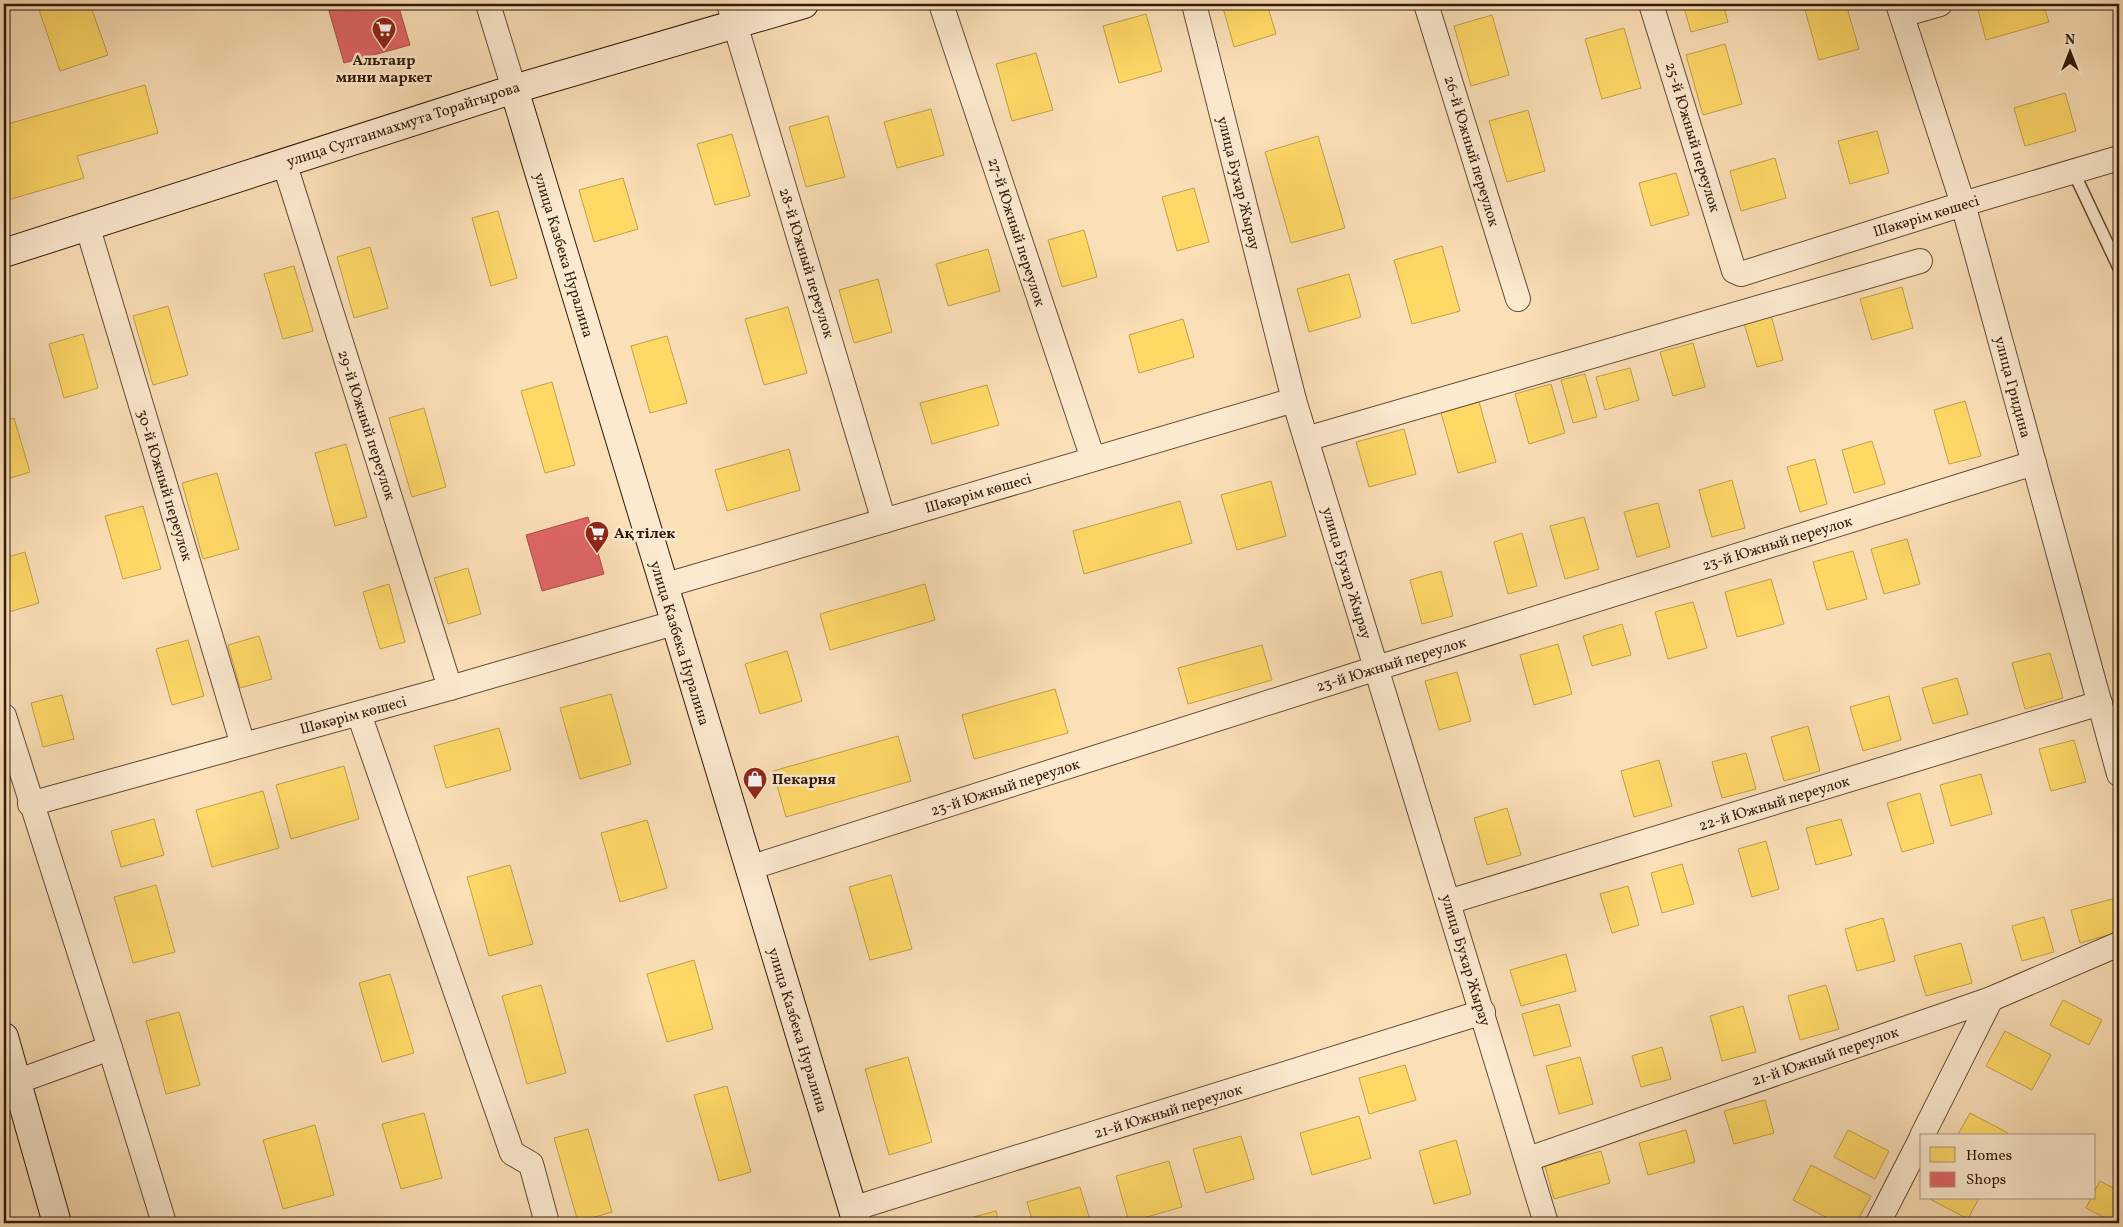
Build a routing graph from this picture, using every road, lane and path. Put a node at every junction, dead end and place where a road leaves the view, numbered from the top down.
1 (488, 4) edge
2 (804, 4) edge
3 (941, 4) edge
4 (1194, 4) edge
5 (1426, 4) edge
6 (1652, 4) edge
7 (1940, 4) edge
8 (1900, 10) edge
9 (732, 13) edge
10 (514, 88) junction
11 (2119, 158) edge
12 (284, 162) junction
13 (2074, 171) junction
14 (1962, 204) junction
15 (86, 225) junction
16 (4, 253) edge
17 (1920, 261) dead end
18 (2119, 268) edge
19 (1734, 271) joint
20 (1518, 299) dead end
21 (1294, 400) junction
22 (1306, 439) junction
23 (1093, 460) junction
24 (2034, 463) junction
25 (884, 521) junction
26 (663, 586) junction
27 (674, 623) junction
28 (1377, 668) junction
29 (450, 688) junction
30 (2100, 703) junction
31 (359, 714) junction
32 (4, 716) edge
33 (243, 745) junction
34 (2119, 774) edge
35 (30, 804) junction
36 (748, 868) junction
37 (1448, 902) junction
38 (2119, 944) edge
39 (1991, 999) junction
40 (1483, 1012) junction
41 (110, 1048) junction
42 (5, 1049) edge
43 (16, 1082) junction
44 (1923, 1134) edge
45 (1920, 1140) edge
46 (1528, 1159) junction
47 (855, 1216) edge
48 (57, 1223) edge
49 (164, 1223) edge
50 (547, 1223) edge
51 (1546, 1223) edge
52 (1878, 1223) edge

1 - 10 street, улица Казбека Нуралина
2 - 9 street, улица Султанмахмута Торайгырова
3 - 23 street, 27-й Южный переулок
4 - 21 street, улица Бухар Жырау
5 - 20 street, 26-й Южный переулок
6 - 19 street, 25-й Южный переулок
7 - 8 street
8 - 14 street, улица Гридина
9 - 10 street, улица Султанмахмута Торайгырова
9 - 25 street, 28-й Южный переулок
10 - 12 street, улица Султанмахмута Торайгырова
10 - 26 street, улица Казбека Нуралина
11 - 13 street, Шәкәрім көшесі
12 - 15 street, улица Султанмахмута Торайгырова
12 - 29 street, 29-й Южный переулок
13 - 14 street, Шәкәрім көшесі
13 - 18 lane
14 - 19 street, Шәкәрім көшесі
14 - 24 street, улица Гридина
15 - 16 street, улица Султанмахмута Торайгырова
15 - 33 street, 30-й Южный переулок
17 - 22 street
21 - 22 street, улица Бухар Жырау
21 - 23 street, Шәкәрім көшесі
22 - 28 street, улица Бухар Жырау
23 - 25 street, Шәкәрім көшесі
24 - 28 street, 23-й Южный переулок
24 - 30 street, улица Гридина
25 - 26 street, Шәкәрім көшесі
26 - 27 street, улица Казбека Нуралина
27 - 29 street, Шәкәрім көшесі
27 - 36 street, улица Казбека Нуралина
28 - 36 street, 23-й Южный переулок
28 - 37 street, улица Бухар Жырау
29 - 31 street, Шәкәрім көшесі
30 - 34 street, улица Гридина
30 - 37 street, 22-й Южный переулок
31 - 33 street, Шәкәрім көшесі
31 - 50 street
32 - 35 street
33 - 35 street, Шәкәрім көшесі
35 - 41 street
36 - 47 street, улица Казбека Нуралина
37 - 40 street, улица Бухар Жырау
38 - 39 street, 21-й Южный переулок
39 - 44 street
39 - 46 street, 21-й Южный переулок
40 - 46 street, улица Бухар Жырау
40 - 47 street, 21-й Южный переулок
41 - 43 street
41 - 49 street
42 - 43 street
43 - 48 street
45 - 52 street
46 - 51 street, улица Бухар Жырау

